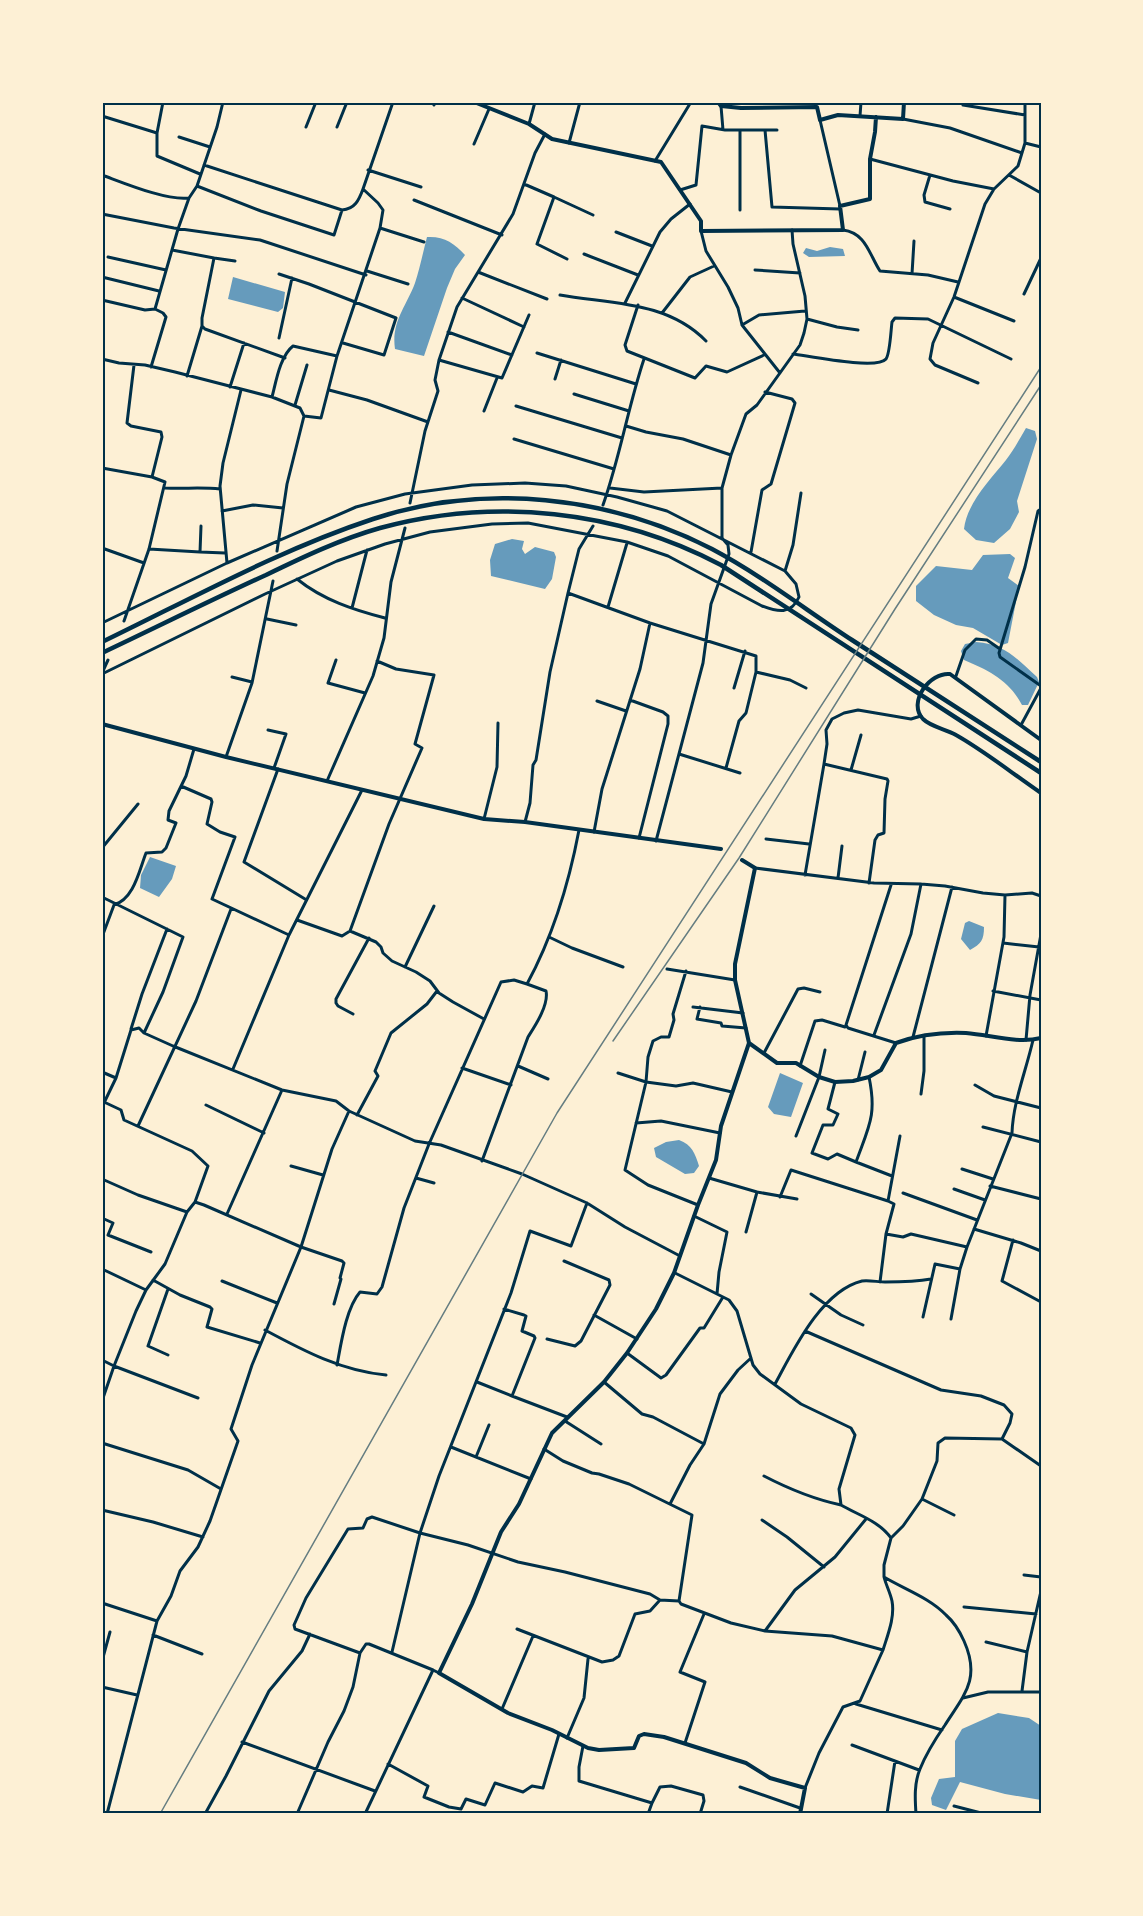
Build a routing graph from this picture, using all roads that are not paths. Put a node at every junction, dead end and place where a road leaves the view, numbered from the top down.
1 (163, 102) edge
2 (223, 102) edge
3 (316, 102) edge
4 (347, 102) edge
5 (393, 102) edge
6 (474, 102) edge
7 (535, 102) edge
8 (580, 102) edge
9 (691, 102) edge
10 (861, 102) edge
11 (904, 102) edge
12 (1025, 102) edge
13 (720, 104) edge
14 (816, 105) edge
15 (963, 105) dead end
16 (489, 109) junction
17 (1025, 115) junction
18 (102, 116) edge
19 (860, 116) junction
20 (876, 117) junction
21 (903, 119) junction
22 (820, 120) junction
23 (529, 124) junction
24 (306, 127) dead end
25 (337, 127) dead end
26 (723, 130) junction
27 (765, 130) junction
28 (777, 130) dead end
29 (740, 131) junction
30 (158, 133) junction
31 (545, 134) junction
32 (179, 137) dead end
33 (569, 143) junction
34 (1024, 143) junction
35 (474, 144) dead end
36 (210, 147) junction
37 (1041, 147) edge
38 (1023, 153) junction
39 (870, 159) junction
40 (655, 160) junction
41 (204, 165) junction
42 (368, 170) junction
43 (200, 174) junction
44 (102, 175) edge
45 (930, 175) junction
46 (1010, 175) junction
47 (524, 184) junction
48 (196, 186) junction
49 (421, 188) dead end
50 (363, 189) junction
51 (994, 189) junction
52 (680, 190) junction
53 (1041, 193) edge
54 (554, 197) junction
55 (189, 198) junction
56 (414, 200) dead end
57 (690, 204) junction
58 (841, 208) junction
59 (950, 209) dead end
60 (342, 210) junction
61 (740, 210) dead end
62 (102, 214) edge
63 (593, 215) dead end
64 (380, 228) junction
65 (178, 229) junction
66 (792, 230) junction
67 (843, 230) junction
68 (701, 231) junction
69 (616, 232) dead end
70 (502, 235) junction
71 (424, 242) dead end
72 (914, 242) dead end
73 (652, 246) junction
74 (172, 250) junction
75 (584, 254) dead end
76 (108, 257) dead end
77 (214, 258) junction
78 (1041, 258) edge
79 (567, 259) dead end
80 (236, 261) dead end
81 (714, 266) junction
82 (166, 270) junction
83 (755, 270) dead end
84 (478, 272) junction
85 (366, 273) junction
86 (800, 273) junction
87 (279, 274) dead end
88 (912, 274) junction
89 (638, 275) junction
90 (102, 277) edge
91 (292, 278) junction
92 (958, 282) junction
93 (408, 284) dead end
94 (159, 291) junction
95 (1024, 294) dead end
96 (560, 295) dead end
97 (954, 297) junction
98 (462, 298) junction
99 (547, 299) dead end
100 (102, 300) edge
101 (356, 303) junction
102 (625, 303) junction
103 (638, 305) junction
104 (155, 309) junction
105 (805, 311) junction
106 (662, 313) junction
107 (529, 315) dead end
108 (807, 319) junction
109 (1014, 321) dead end
110 (742, 325) junction
111 (941, 325) junction
112 (202, 326) junction
113 (524, 327) junction
114 (858, 330) dead end
115 (448, 332) junction
116 (279, 338) dead end
117 (706, 341) dead end
118 (342, 342) junction
119 (244, 343) junction
120 (537, 353) dead end
121 (793, 354) junction
122 (512, 355) junction
123 (764, 355) junction
124 (337, 356) junction
125 (285, 358) junction
126 (102, 359) edge
127 (644, 359) junction
128 (1011, 359) dead end
129 (439, 360) junction
130 (561, 360) junction
131 (134, 365) junction
132 (307, 365) dead end
133 (151, 367) junction
134 (780, 373) junction
135 (187, 376) junction
136 (497, 378) junction
137 (555, 379) dead end
138 (978, 383) dead end
139 (636, 384) junction
140 (230, 387) junction
141 (241, 390) junction
142 (329, 390) junction
143 (765, 392) junction
144 (574, 394) dead end
145 (272, 397) junction
146 (295, 405) junction
147 (516, 406) dead end
148 (484, 411) dead end
149 (629, 411) junction
150 (304, 416) junction
151 (428, 422) junction
152 (626, 426) junction
153 (622, 438) junction
154 (514, 440) dead end
155 (731, 455) junction
156 (102, 468) edge
157 (614, 469) junction
158 (152, 477) junction
159 (165, 488) junction
160 (610, 488) junction
161 (722, 488) junction
162 (220, 489) junction
163 (411, 493) junction
164 (801, 493) dead end
165 (607, 495) junction
166 (410, 503) dead end
167 (603, 505) dead end
168 (283, 508) junction
169 (1041, 509) edge
170 (222, 511) junction
171 (201, 526) dead end
172 (593, 526) dead end
173 (405, 528) dead end
174 (588, 534) junction
175 (722, 538) junction
176 (402, 539) junction
177 (279, 541) junction
178 (627, 542) junction
179 (102, 548) edge
180 (149, 549) junction
181 (367, 550) junction
182 (277, 551) dead end
183 (200, 552) junction
184 (751, 552) junction
185 (226, 553) junction
186 (144, 563) junction
187 (227, 563) junction
188 (785, 571) junction
189 (297, 579) junction
190 (273, 581) dead end
191 (720, 583) junction
192 (272, 591) junction
193 (568, 593) junction
194 (352, 608) junction
195 (608, 608) junction
196 (128, 611) junction
197 (386, 618) junction
198 (267, 619) junction
199 (124, 621) dead end
200 (102, 623) edge
201 (650, 623) junction
202 (296, 625) dead end
203 (705, 641) junction
204 (102, 642) edge
205 (1000, 649) junction
206 (745, 651) junction
207 (102, 653) edge
208 (108, 660) dead end
209 (336, 660) dead end
210 (377, 662) junction
211 (756, 672) junction
212 (102, 674) edge
213 (956, 676) junction
214 (232, 677) dead end
215 (252, 682) junction
216 (1041, 687) edge
217 (734, 688) dead end
218 (806, 688) dead end
219 (365, 693) junction
220 (630, 700) junction
221 (597, 701) dead end
222 (626, 711) junction
223 (921, 716) junction
224 (498, 723) dead end
225 (102, 724) edge
226 (1020, 725) junction
227 (268, 730) dead end
228 (861, 735) dead end
229 (1041, 740) edge
230 (194, 748) junction
231 (679, 754) junction
232 (226, 757) junction
233 (1041, 762) edge
234 (824, 764) junction
235 (276, 768) junction
236 (726, 768) junction
237 (851, 771) junction
238 (740, 773) dead end
239 (1041, 773) edge
240 (327, 781) junction
241 (182, 786) junction
242 (362, 790) junction
243 (1041, 793) edge
244 (400, 800) junction
245 (138, 804) dead end
246 (484, 819) junction
247 (525, 822) junction
248 (579, 830) junction
249 (594, 832) junction
250 (639, 838) junction
251 (766, 839) dead end
252 (656, 840) junction
253 (809, 844) junction
254 (842, 846) dead end
255 (102, 848) edge
256 (721, 849) dead end
257 (742, 860) dead end
258 (755, 868) junction
259 (805, 876) junction
260 (838, 878) junction
261 (869, 883) junction
262 (921, 884) junction
263 (891, 885) junction
264 (952, 887) junction
265 (1005, 895) junction
266 (1041, 896) edge
267 (102, 897) edge
268 (306, 900) junction
269 (114, 905) junction
270 (434, 906) dead end
271 (231, 909) junction
272 (297, 920) junction
273 (167, 929) junction
274 (350, 931) junction
275 (289, 935) junction
276 (1041, 935) edge
277 (102, 937) edge
278 (549, 937) junction
279 (369, 938) junction
280 (1004, 943) junction
281 (1039, 947) junction
282 (403, 966) junction
283 (623, 967) dead end
284 (667, 969) dead end
285 (686, 971) junction
286 (735, 980) junction
287 (527, 984) junction
288 (437, 990) junction
289 (993, 991) junction
290 (820, 992) dead end
291 (1030, 998) junction
292 (1041, 1000) edge
293 (693, 1006) dead end
294 (700, 1007) junction
295 (743, 1013) junction
296 (354, 1014) dead end
297 (484, 1018) junction
298 (846, 1027) junction
299 (746, 1028) junction
300 (131, 1030) junction
301 (144, 1033) junction
302 (874, 1035) junction
303 (986, 1036) junction
304 (913, 1037) junction
305 (924, 1037) junction
306 (1041, 1038) edge
307 (1026, 1040) junction
308 (1033, 1040) junction
309 (897, 1042) junction
310 (749, 1043) junction
311 (173, 1046) junction
312 (825, 1050) dead end
313 (865, 1052) dead end
314 (764, 1053) junction
315 (518, 1065) junction
316 (800, 1066) junction
317 (462, 1068) junction
318 (233, 1069) junction
319 (102, 1072) edge
320 (618, 1073) dead end
321 (819, 1077) junction
322 (869, 1077) junction
323 (116, 1078) junction
324 (548, 1079) dead end
325 (858, 1080) junction
326 (646, 1082) junction
327 (835, 1082) junction
328 (511, 1084) junction
329 (975, 1085) dead end
330 (282, 1090) junction
331 (732, 1092) junction
332 (921, 1094) dead end
333 (1017, 1101) junction
334 (104, 1102) junction
335 (206, 1105) dead end
336 (102, 1107) edge
337 (1041, 1108) edge
338 (349, 1111) junction
339 (357, 1115) junction
340 (636, 1123) junction
341 (138, 1126) junction
342 (983, 1127) dead end
343 (264, 1133) junction
344 (720, 1133) junction
345 (1012, 1133) junction
346 (796, 1136) dead end
347 (900, 1136) dead end
348 (1041, 1142) edge
349 (429, 1144) junction
350 (482, 1161) junction
351 (856, 1161) junction
352 (291, 1166) dead end
353 (962, 1169) dead end
354 (323, 1175) junction
355 (892, 1176) junction
356 (416, 1178) junction
357 (709, 1178) junction
358 (102, 1179) edge
359 (993, 1179) junction
360 (434, 1183) dead end
361 (990, 1185) junction
362 (954, 1189) dead end
363 (757, 1192) junction
364 (903, 1192) dead end
365 (780, 1197) junction
366 (1041, 1198) edge
367 (797, 1199) dead end
368 (985, 1200) junction
369 (888, 1201) junction
370 (195, 1202) junction
371 (587, 1203) junction
372 (698, 1204) junction
373 (187, 1212) junction
374 (227, 1214) junction
375 (694, 1216) junction
376 (102, 1218) edge
377 (977, 1220) junction
378 (974, 1229) junction
379 (746, 1232) dead end
380 (886, 1234) junction
381 (1012, 1240) junction
382 (300, 1247) junction
383 (967, 1247) junction
384 (1041, 1251) edge
385 (151, 1252) dead end
386 (680, 1256) junction
387 (564, 1261) dead end
388 (102, 1269) edge
389 (960, 1269) junction
390 (674, 1273) junction
391 (931, 1279) junction
392 (153, 1280) junction
393 (222, 1281) dead end
394 (880, 1282) junction
395 (168, 1289) junction
396 (146, 1290) junction
397 (717, 1294) junction
398 (810, 1294) dead end
399 (723, 1297) junction
400 (1041, 1302) edge
401 (277, 1303) junction
402 (334, 1304) dead end
403 (826, 1304) junction
404 (504, 1309) junction
405 (594, 1315) junction
406 (923, 1317) dead end
407 (951, 1319) dead end
408 (863, 1324) dead end
409 (265, 1330) junction
410 (806, 1331) junction
411 (637, 1339) junction
412 (547, 1340) dead end
413 (260, 1343) junction
414 (627, 1353) junction
415 (168, 1355) dead end
416 (751, 1358) junction
417 (102, 1360) edge
418 (337, 1365) junction
419 (114, 1366) junction
420 (386, 1375) dead end
421 (476, 1382) junction
422 (604, 1382) junction
423 (775, 1384) junction
424 (512, 1396) junction
425 (198, 1398) dead end
426 (102, 1401) edge
427 (566, 1419) junction
428 (489, 1425) dead end
429 (1002, 1439) junction
430 (102, 1443) edge
431 (601, 1444) dead end
432 (704, 1444) junction
433 (451, 1447) junction
434 (544, 1449) junction
435 (476, 1457) junction
436 (1041, 1466) edge
437 (764, 1476) dead end
438 (531, 1479) junction
439 (221, 1489) junction
440 (922, 1499) junction
441 (670, 1504) junction
442 (841, 1505) junction
443 (102, 1510) edge
444 (954, 1515) dead end
445 (866, 1519) junction
446 (762, 1520) dead end
447 (420, 1533) junction
448 (203, 1537) junction
449 (891, 1538) junction
450 (492, 1555) junction
451 (824, 1567) junction
452 (1024, 1575) dead end
453 (884, 1577) junction
454 (1041, 1577) edge
455 (1041, 1591) edge
456 (660, 1600) junction
457 (679, 1601) junction
458 (102, 1603) edge
459 (964, 1607) dead end
460 (704, 1614) junction
461 (1036, 1614) junction
462 (157, 1621) junction
463 (517, 1629) dead end
464 (765, 1631) junction
465 (110, 1632) dead end
466 (310, 1634) junction
467 (153, 1635) junction
468 (533, 1636) junction
469 (986, 1642) dead end
470 (884, 1650) junction
471 (392, 1652) junction
472 (1028, 1652) junction
473 (360, 1653) junction
474 (202, 1654) dead end
475 (588, 1659) junction
476 (102, 1661) edge
477 (433, 1670) junction
478 (439, 1673) junction
479 (102, 1687) edge
480 (1022, 1691) junction
481 (1041, 1692) edge
482 (137, 1695) junction
483 (963, 1698) junction
484 (854, 1704) junction
485 (502, 1710) junction
486 (942, 1730) junction
487 (559, 1734) junction
488 (567, 1738) junction
489 (242, 1742) junction
490 (685, 1743) junction
491 (852, 1745) dead end
492 (583, 1746) junction
493 (895, 1761) junction
494 (388, 1764) junction
495 (317, 1769) junction
496 (919, 1770) junction
497 (740, 1788) dead end
498 (805, 1788) junction
499 (375, 1791) junction
500 (652, 1803) junction
501 (954, 1806) dead end
502 (800, 1808) junction
503 (107, 1814) edge
504 (205, 1814) edge
505 (297, 1814) edge
506 (365, 1814) edge
507 (648, 1814) edge
508 (700, 1814) edge
509 (800, 1814) edge
510 (887, 1814) edge
511 (916, 1814) edge
512 (985, 1814) edge

1 - 30 street
2 - 36 street
3 - 24 street
4 - 25 street
5 - 42 street
6 - 16 street
7 - 23 street
8 - 33 street
9 - 40 street
10 - 19 street
11 - 21 street
12 - 17 street
13 - 14 street
13 - 26 street
14 - 22 street
15 - 17 street
16 - 23 street
16 - 35 street
17 - 34 street
18 - 30 street
19 - 20 street
19 - 22 street
20 - 21 street
20 - 39 street
21 - 38 street
22 - 58 street
23 - 31 street
26 - 29 street
26 - 52 street
27 - 28 street
27 - 29 street
27 - 58 street
29 - 61 street
30 - 43 street
31 - 33 street
31 - 47 street
32 - 36 street
33 - 40 street
34 - 37 street
34 - 38 street
36 - 41 street
38 - 46 street
39 - 45 street
39 - 58 street
40 - 52 street
41 - 43 street
41 - 60 street
42 - 49 street
42 - 50 street
43 - 48 street
44 - 55 street
45 - 51 street
45 - 59 street
46 - 51 street
46 - 53 street
47 - 54 street
47 - 70 street
48 - 55 street
48 - 60 street
50 - 60 street
50 - 64 street
51 - 92 street
52 - 57 street
54 - 63 street
54 - 79 street
55 - 65 street
56 - 70 street
57 - 68 street
57 - 73 street
58 - 67 street
62 - 65 street
64 - 71 street
64 - 85 street
65 - 74 street
65 - 85 street
66 - 67 street
66 - 68 street
66 - 86 street
67 - 88 street
68 - 81 street
69 - 73 street
70 - 84 street
72 - 88 street
73 - 89 street
74 - 77 street
74 - 82 street
75 - 89 street
76 - 82 street
77 - 80 street
77 - 112 street
78 - 95 street
81 - 106 street
81 - 110 street
82 - 94 street
83 - 86 street
84 - 98 street
84 - 99 street
85 - 93 street
85 - 101 street
86 - 105 street
87 - 91 street
88 - 92 street
89 - 102 street
90 - 94 street
91 - 101 street
91 - 116 street
92 - 97 street
94 - 104 street
96 - 102 street
97 - 109 street
97 - 111 street
98 - 113 street
98 - 115 street
100 - 104 street
101 - 118 street
101 - 118 street
102 - 103 street
103 - 106 street
103 - 127 street
104 - 133 street
105 - 108 street
105 - 110 street
106 - 117 street
107 - 113 street
108 - 114 street
108 - 121 street
110 - 123 street
111 - 121 street
111 - 128 street
111 - 138 street
112 - 119 street
112 - 135 street
113 - 122 street
115 - 122 street
115 - 129 street
118 - 124 street
119 - 125 street
119 - 140 street
120 - 130 street
121 - 134 street
122 - 136 street
123 - 127 street
123 - 134 street
124 - 125 street
124 - 142 street
125 - 145 street
126 - 131 street
127 - 139 street
129 - 136 street
129 - 151 street
130 - 137 street
130 - 139 street
131 - 133 street
131 - 158 street
132 - 146 street
133 - 135 street
134 - 143 street
135 - 140 street
136 - 148 street
139 - 149 street
140 - 141 street
141 - 145 street
141 - 162 street
142 - 150 street
142 - 151 street
143 - 155 street
143 - 184 street
144 - 149 street
145 - 146 street
146 - 150 street
147 - 153 street
149 - 152 street
150 - 168 street
151 - 163 street
152 - 153 street
152 - 155 street
153 - 157 street
154 - 157 street
155 - 161 street
156 - 158 street
157 - 160 street
158 - 159 street
159 - 162 street
159 - 180 street
160 - 161 street
160 - 165 street
161 - 175 street
162 - 170 street
163 - 165 street
163 - 166 street
163 - 177 street
164 - 188 street
165 - 167 street
165 - 175 street
168 - 170 street
168 - 177 street
169 - 205 street
170 - 185 street
171 - 183 street
172 - 174 street
173 - 176 street
174 - 176 street
174 - 178 street
174 - 193 street
175 - 184 street
175 - 191 street
176 - 181 street
176 - 197 street
177 - 182 street
177 - 187 street
178 - 191 street
178 - 195 street
179 - 186 street
180 - 183 street
180 - 186 street
181 - 189 street
181 - 194 street
183 - 185 street
184 - 188 street
185 - 187 street
186 - 196 street
187 - 196 street
188 - 191 street
189 - 192 street
189 - 194 street
190 - 192 street
191 - 203 street
192 - 198 street
192 - 212 street
193 - 195 street
193 - 247 street
194 - 197 street
195 - 201 street
196 - 199 street
196 - 200 street
197 - 210 street
198 - 202 street
198 - 215 street
201 - 203 street
201 - 220 street
203 - 206 street
203 - 231 street
204 - 233 highway
205 - 213 street
205 - 216 street
206 - 211 street
206 - 217 street
207 - 239 highway
208 - 212 street
209 - 219 street
210 - 219 street
210 - 244 street
211 - 218 street
211 - 236 street
213 - 223 street
213 - 226 street
214 - 215 street
215 - 232 street
216 - 226 street
219 - 240 street
220 - 222 street
220 - 250 street
221 - 222 street
222 - 249 street
223 - 234 street
223 - 243 street
224 - 246 street
225 - 230 street
226 - 229 street
227 - 235 street
228 - 237 street
230 - 232 street
230 - 241 street
231 - 236 street
231 - 252 street
232 - 235 street
234 - 237 street
234 - 253 street
235 - 240 street
235 - 268 street
236 - 238 street
237 - 261 street
240 - 242 street
241 - 269 street
241 - 271 street
242 - 244 street
242 - 268 street
244 - 246 street
244 - 274 street
245 - 255 street
246 - 247 street
247 - 248 street
248 - 249 street
248 - 278 street
249 - 250 street
250 - 252 street
251 - 253 street
252 - 256 street
253 - 259 street
254 - 260 street
257 - 258 street
258 - 259 street
258 - 286 street
259 - 260 street
260 - 261 street
261 - 263 street
262 - 263 street
262 - 264 street
262 - 302 street
263 - 298 street
264 - 265 street
264 - 304 street
265 - 266 street
265 - 280 street
267 - 269 street
268 - 272 street
269 - 273 street
269 - 277 street
270 - 282 street
271 - 275 street
271 - 311 street
272 - 274 street
272 - 275 street
273 - 300 street
273 - 301 street
274 - 279 street
275 - 318 street
276 - 281 street
278 - 283 street
278 - 287 street
279 - 282 street
279 - 296 street
280 - 281 street
280 - 289 street
281 - 291 street
282 - 288 street
284 - 285 street
285 - 286 street
285 - 326 street
286 - 295 street
287 - 297 street
287 - 315 street
288 - 297 street
288 - 339 street
289 - 291 street
289 - 303 street
290 - 314 street
291 - 292 street
291 - 307 street
293 - 294 street
294 - 295 street
294 - 299 street
295 - 299 street
297 - 317 street
298 - 302 street
298 - 316 street
299 - 310 street
300 - 301 street
300 - 323 street
301 - 311 street
302 - 309 street
303 - 305 street
303 - 307 street
304 - 305 street
304 - 309 street
305 - 332 street
306 - 308 street
307 - 308 street
308 - 333 street
309 - 322 street
310 - 314 street
310 - 331 street
311 - 318 street
311 - 341 street
312 - 321 street
313 - 325 street
314 - 316 street
315 - 324 street
315 - 328 street
316 - 321 street
317 - 328 street
317 - 349 street
318 - 330 street
319 - 323 street
320 - 326 street
321 - 327 street
321 - 346 street
322 - 325 street
322 - 351 street
323 - 334 street
325 - 327 street
326 - 331 street
326 - 340 street
327 - 351 street
328 - 350 street
329 - 333 street
330 - 338 street
330 - 343 street
331 - 344 street
333 - 337 street
333 - 345 street
334 - 336 street
334 - 341 street
335 - 343 street
338 - 339 street
338 - 354 street
339 - 349 street
340 - 344 street
340 - 372 street
341 - 370 street
342 - 345 street
343 - 374 street
344 - 357 street
345 - 348 street
345 - 359 street
347 - 355 street
349 - 350 street
349 - 356 street
350 - 371 street
351 - 355 street
352 - 354 street
353 - 359 street
354 - 382 street
355 - 369 street
356 - 360 street
356 - 418 street
357 - 363 street
357 - 372 street
358 - 373 street
359 - 361 street
361 - 366 street
361 - 368 street
362 - 368 street
363 - 365 street
363 - 379 street
364 - 377 street
365 - 367 street
365 - 369 street
368 - 377 street
369 - 380 street
370 - 373 street
370 - 374 street
371 - 386 street
371 - 404 street
372 - 375 street
373 - 392 street
374 - 382 street
375 - 386 street
375 - 397 street
376 - 385 street
377 - 378 street
378 - 381 street
378 - 383 street
380 - 383 street
380 - 394 street
381 - 384 street
381 - 400 street
382 - 401 street
382 - 402 street
383 - 389 street
386 - 390 street
387 - 405 street
388 - 396 street
389 - 391 street
389 - 407 street
390 - 397 street
390 - 411 street
391 - 394 street
391 - 406 street
392 - 395 street
392 - 396 street
393 - 401 street
394 - 403 street
395 - 413 street
395 - 415 street
396 - 419 street
397 - 399 street
398 - 403 street
399 - 414 street
399 - 416 street
401 - 409 street
403 - 408 street
403 - 410 street
404 - 421 street
404 - 424 street
405 - 411 street
405 - 412 street
409 - 413 street
409 - 418 street
410 - 423 street
410 - 429 street
411 - 414 street
413 - 439 street
414 - 422 street
416 - 423 street
416 - 432 street
417 - 419 street
418 - 420 street
419 - 425 street
419 - 426 street
421 - 424 street
421 - 433 street
422 - 427 street
422 - 432 street
423 - 442 street
424 - 427 street
427 - 431 street
427 - 434 street
428 - 435 street
429 - 436 street
429 - 440 street
430 - 439 street
432 - 441 street
433 - 435 street
433 - 447 street
434 - 438 street
434 - 441 street
435 - 438 street
437 - 442 street
438 - 450 street
439 - 448 street
440 - 444 street
440 - 449 street
441 - 457 street
442 - 445 street
443 - 448 street
445 - 449 street
445 - 451 street
446 - 451 street
447 - 450 street
447 - 466 street
447 - 471 street
448 - 462 street
449 - 453 street
450 - 456 street
450 - 478 street
451 - 464 street
452 - 454 street
453 - 470 street
453 - 483 street
455 - 461 street
456 - 457 street
456 - 475 street
457 - 460 street
458 - 462 street
459 - 461 street
460 - 464 street
460 - 490 street
461 - 472 street
462 - 467 street
463 - 468 street
464 - 470 street
465 - 476 street
466 - 473 street
466 - 489 street
467 - 474 street
467 - 482 street
468 - 475 street
468 - 485 street
469 - 472 street
470 - 484 street
471 - 473 street
471 - 477 street
472 - 480 street
473 - 495 street
475 - 488 street
477 - 478 street
477 - 494 street
478 - 485 street
479 - 482 street
480 - 481 street
480 - 483 street
482 - 503 street
483 - 486 street
484 - 486 street
484 - 498 street
485 - 487 street
486 - 496 street
487 - 488 street
487 - 494 street
488 - 492 street
489 - 495 street
489 - 504 street
490 - 492 street
490 - 498 street
491 - 493 street
492 - 500 street
493 - 496 street
493 - 510 street
494 - 499 street
495 - 499 street
495 - 505 street
496 - 511 street
497 - 502 street
498 - 502 street
499 - 506 street
500 - 507 street
500 - 508 street
501 - 512 street
502 - 509 street

